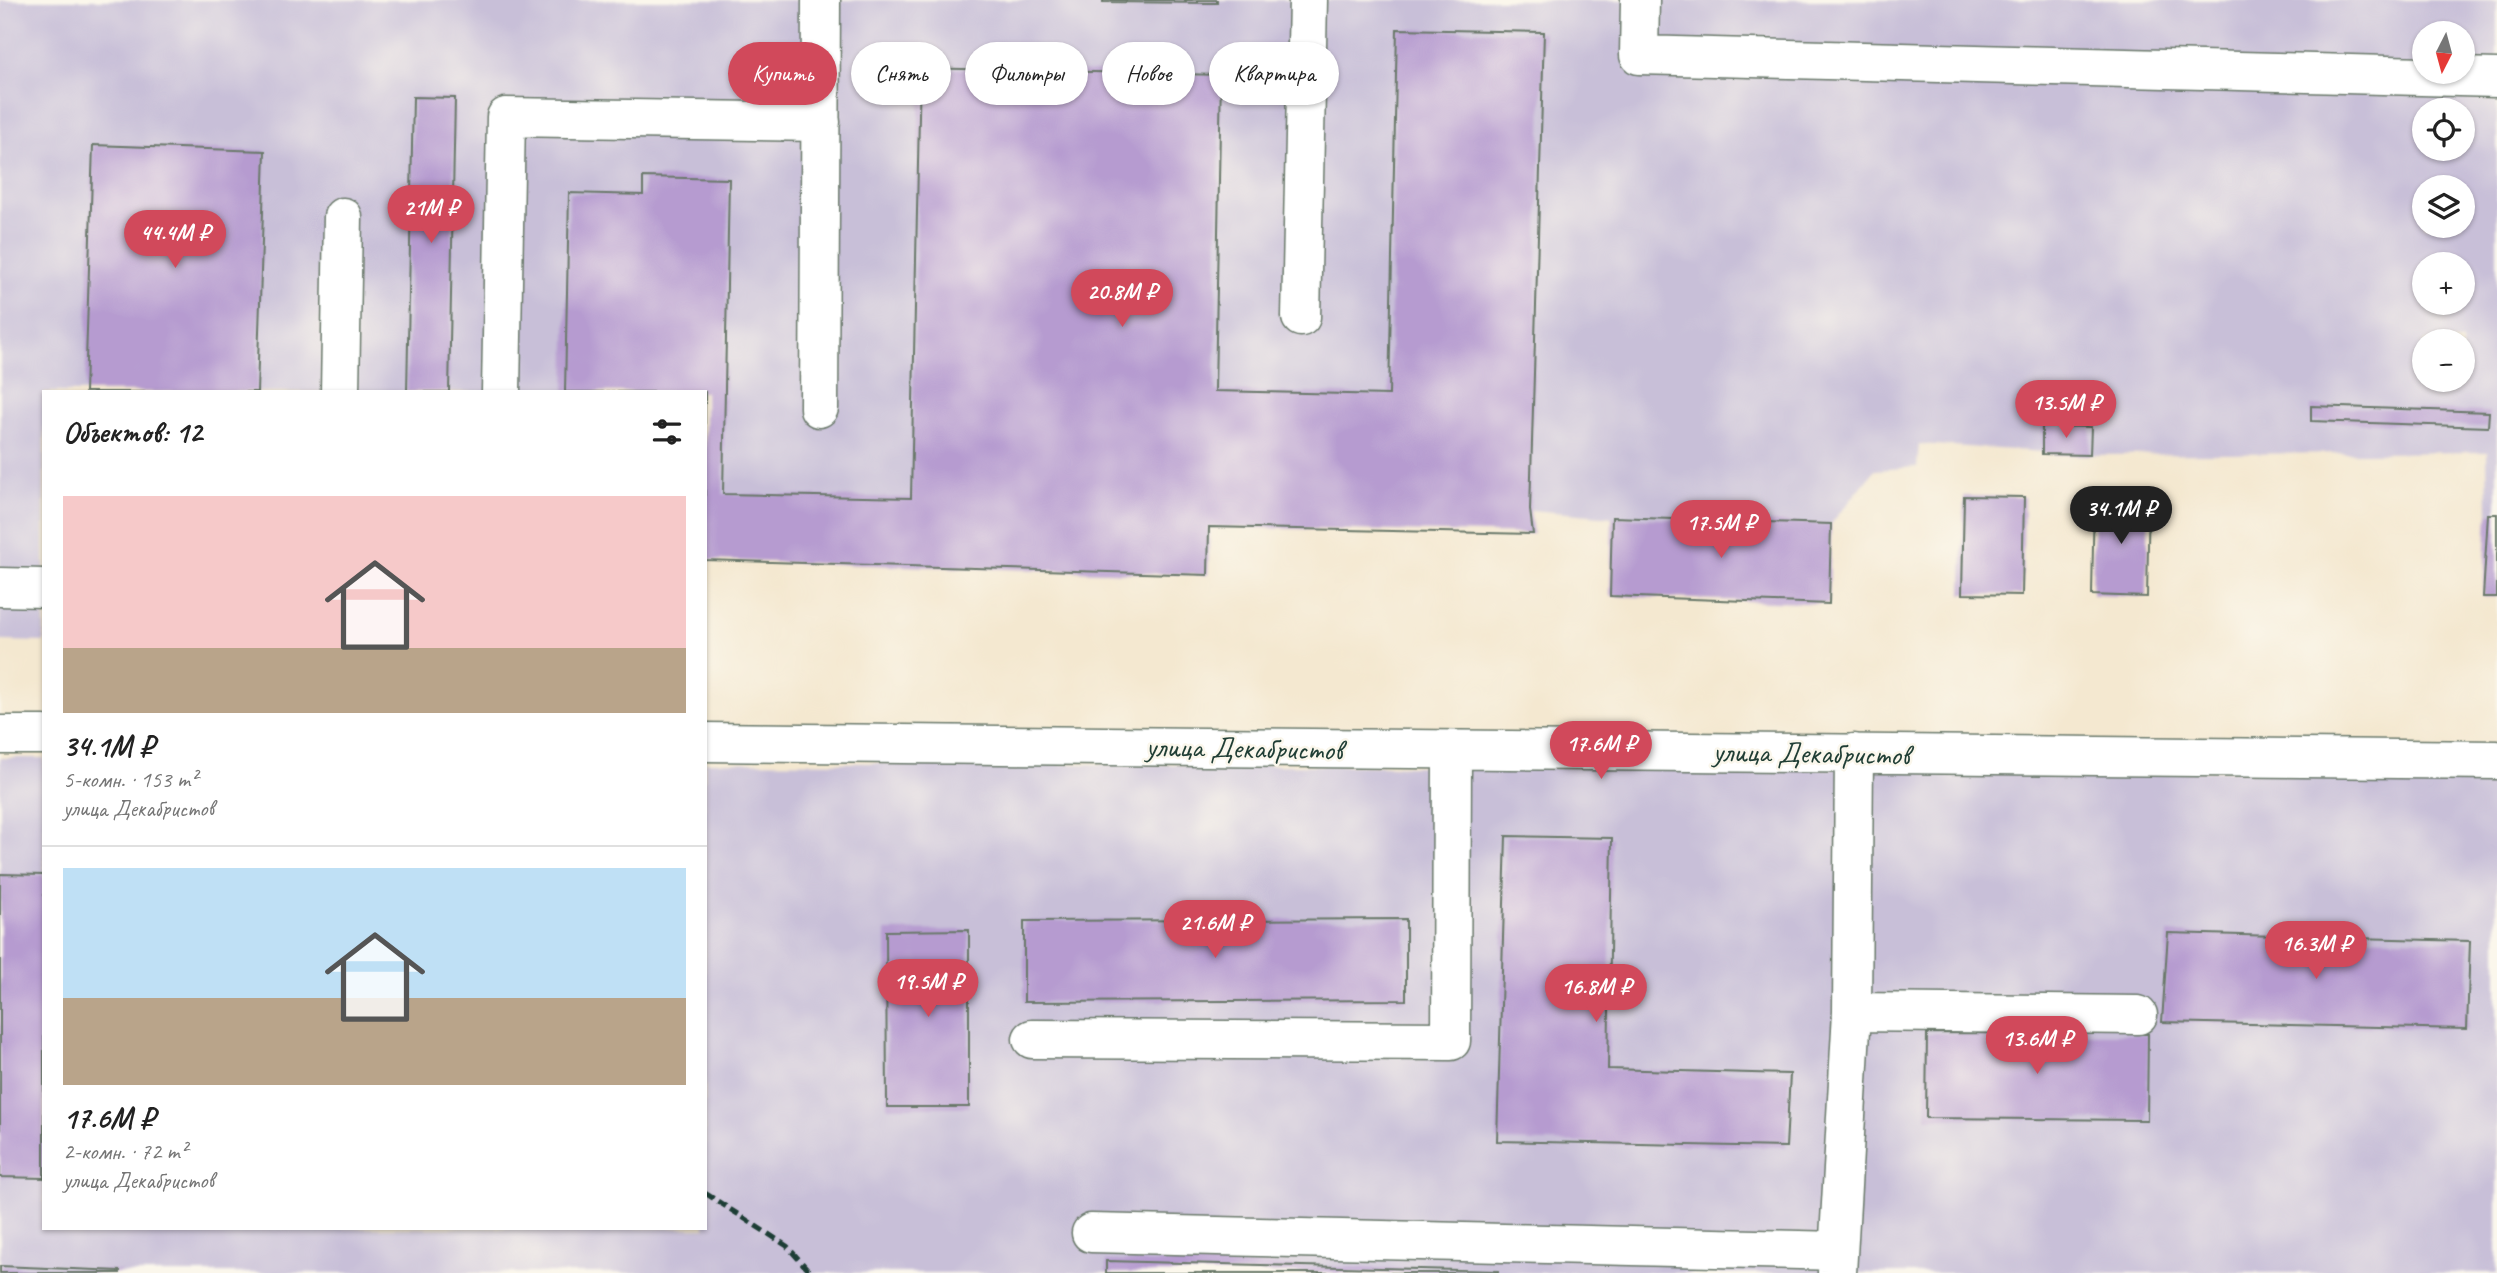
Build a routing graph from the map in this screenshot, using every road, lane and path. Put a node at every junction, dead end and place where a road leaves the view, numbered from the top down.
1 (821, 0) edge
2 (1308, 0) edge
3 (1640, 0) edge
4 (2497, 78) edge
5 (821, 122) junction
6 (343, 217) dead end
7 (1301, 317) dead end
8 (340, 390) edge
9 (501, 390) edge
10 (818, 408) dead end
11 (0, 587) edge
12 (42, 588) edge
13 (0, 735) edge
14 (42, 735) edge
15 (707, 742) edge
16 (1452, 750) junction
17 (1854, 753) junction
18 (2497, 760) edge
19 (1852, 1012) junction
20 (2138, 1015) dead end
21 (1032, 1039) dead end
22 (1091, 1233) dead end
23 (1837, 1262) edge

1 - 5 street
2 - 7 street
3 - 4 street
5 - 9 street
5 - 10 street
6 - 8 street
11 - 12 street
13 - 14 street
15 - 16 street, улица Декабристов
16 - 17 street, улица Декабристов
16 - 21 street
17 - 18 street, улица Декабристов
17 - 19 street
19 - 20 street
19 - 23 street
22 - 23 street

